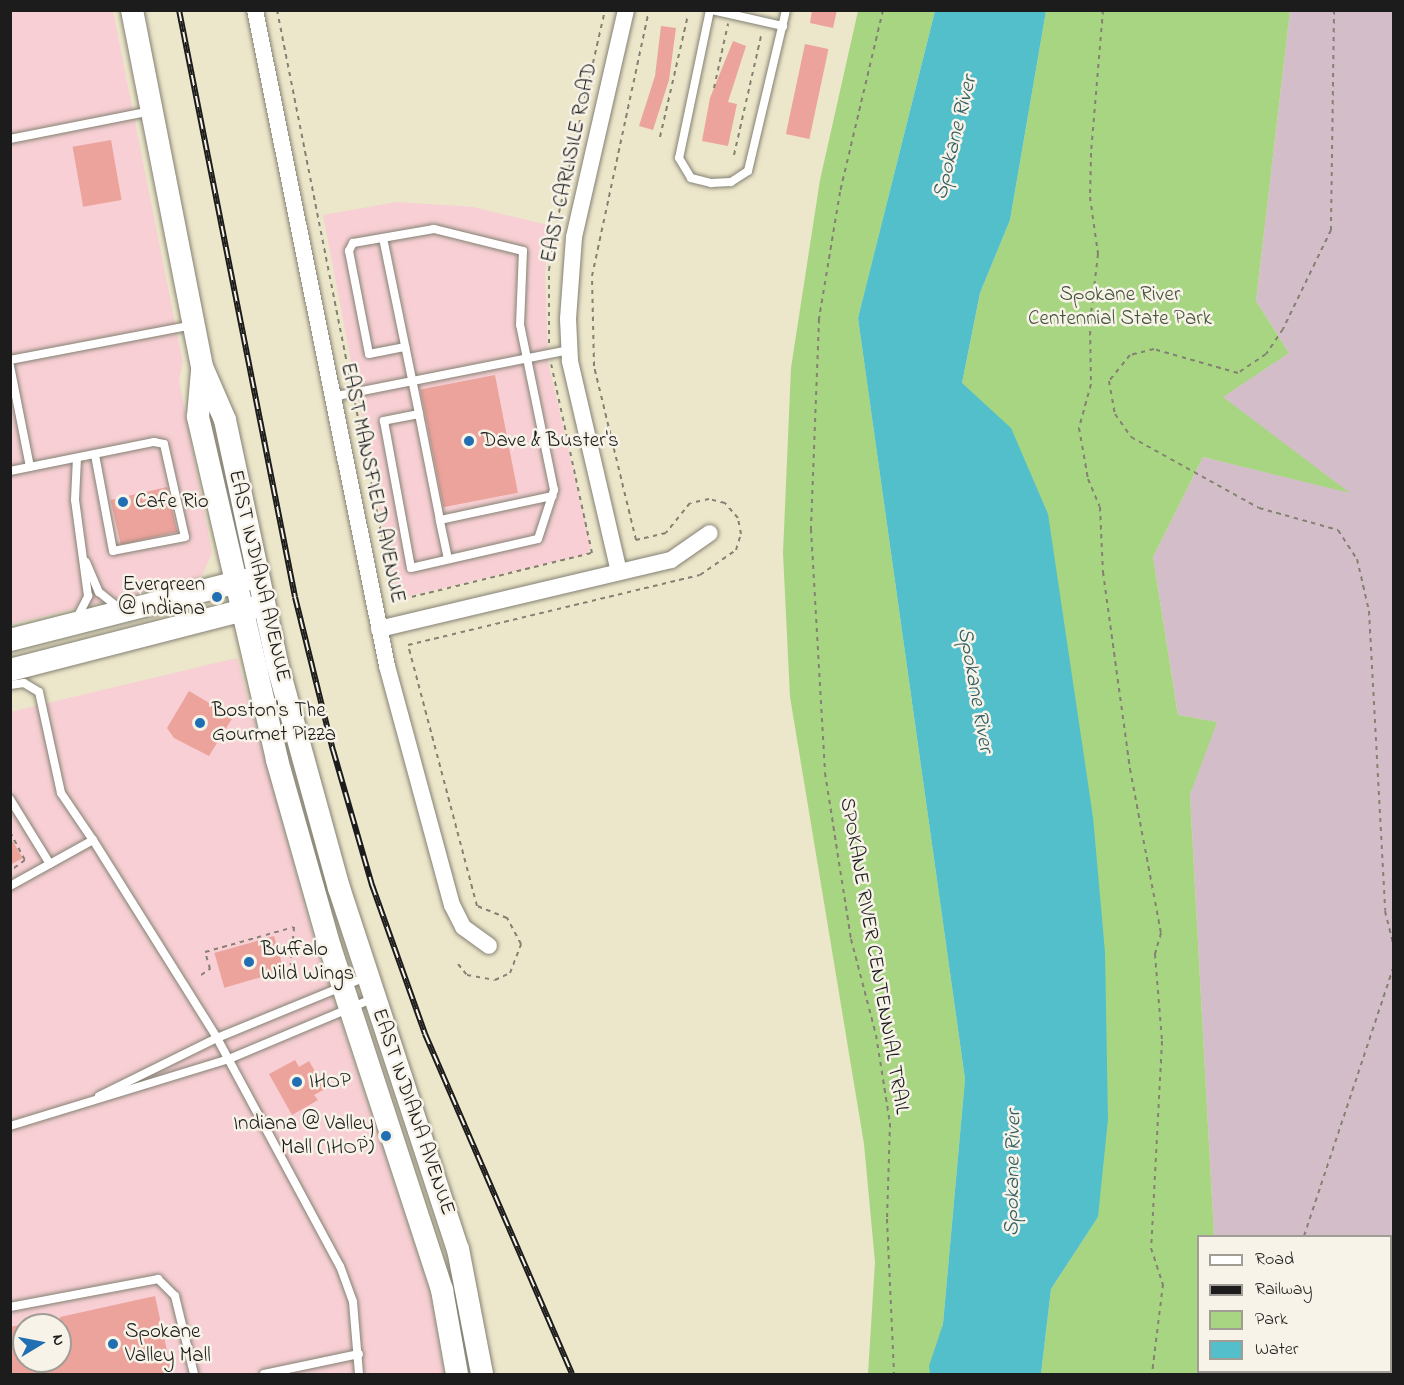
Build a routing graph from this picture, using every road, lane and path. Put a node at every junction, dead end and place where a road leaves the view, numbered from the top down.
1 (132, 10) edge
2 (255, 10) edge
3 (277, 10) edge
4 (605, 10) edge
5 (626, 10) edge
6 (649, 10) edge
7 (711, 10) edge
8 (786, 10) edge
9 (883, 10) edge
10 (1104, 10) edge
11 (1334, 10) edge
12 (688, 15) dead end
13 (728, 24) dead end
14 (783, 26) junction
15 (762, 32) dead end
16 (714, 88) dead end
17 (152, 111) junction
18 (660, 137) dead end
19 (10, 139) edge
20 (734, 155) dead end
21 (383, 238) junction
22 (194, 324) junction
23 (405, 347) junction
24 (570, 350) junction
25 (550, 355) junction
26 (10, 360) edge
27 (525, 360) junction
28 (10, 366) edge
29 (202, 367) junction
30 (412, 382) junction
31 (353, 394) junction
32 (331, 397) junction
33 (418, 414) junction
34 (95, 455) junction
35 (77, 458) junction
36 (30, 467) junction
37 (10, 471) edge
38 (552, 496) junction
39 (440, 520) junction
40 (710, 533) dead end
41 (448, 559) junction
42 (86, 561) junction
43 (619, 573) junction
44 (258, 577) junction
45 (232, 583) junction
46 (265, 605) junction
47 (125, 610) junction
48 (239, 611) junction
49 (70, 624) junction
50 (379, 629) junction
51 (10, 640) edge
52 (10, 670) edge
53 (10, 685) edge
54 (10, 799) edge
55 (10, 832) edge
56 (93, 840) junction
57 (50, 864) junction
58 (10, 871) edge
59 (10, 886) edge
60 (489, 946) dead end
61 (1394, 947) edge
62 (458, 964) dead end
63 (291, 966) dead end
64 (1394, 966) edge
65 (201, 975) dead end
66 (368, 976) junction
67 (342, 986) junction
68 (375, 998) junction
69 (350, 1008) junction
70 (218, 1038) junction
71 (229, 1059) junction
72 (99, 1096) junction
73 (10, 1125) edge
74 (1304, 1235) edge
75 (10, 1307) edge
76 (359, 1354) junction
77 (194, 1374) edge
78 (264, 1374) edge
79 (359, 1374) edge
80 (457, 1374) edge
81 (482, 1374) edge
82 (894, 1374) edge
83 (1152, 1374) edge

1 - 17 main road, EAST INDIANA AVENUE
2 - 32 street, EAST MANSFIELD AVENUE
3 - 31 path
4 - 25 path
5 - 24 street, EAST CARLISILE ROAD
6 - 62 path
7 - 14 lane
7 - 14 lane
8 - 14 lane
9 - 82 path, SPOKANE RIVER CENTENNIAL TRAIL
10 - 83 path
11 - 61 path
12 - 18 path
13 - 16 path
15 - 20 path
17 - 19 lane
17 - 22 main road, EAST INDIANA AVENUE
21 - 23 lane
21 - 23 lane
21 - 27 lane
22 - 26 lane
22 - 29 main road, EAST INDIANA AVENUE
23 - 30 lane
24 - 25 lane
24 - 43 street, EAST CARLISILE ROAD
25 - 27 lane
25 - 31 path
27 - 30 lane
27 - 38 lane
28 - 36 lane
29 - 44 main road, EAST INDIANA AVENUE
29 - 45 main road, EAST INDIANA AVENUE
30 - 31 lane
30 - 33 lane
31 - 32 lane
32 - 50 street, EAST MANSFIELD AVENUE
33 - 39 lane
33 - 41 lane
34 - 34 lane
34 - 35 lane
35 - 36 lane
35 - 42 lane
36 - 37 lane
38 - 39 lane
38 - 41 lane
39 - 41 lane
40 - 43 street
42 - 47 lane
42 - 49 lane
43 - 50 street
44 - 45 main road
44 - 46 main road, EAST INDIANA AVENUE
45 - 47 main road
45 - 48 main road, EAST INDIANA AVENUE
46 - 48 main road
46 - 66 main road, EAST INDIANA AVENUE
47 - 49 main road
48 - 52 main road
48 - 67 main road, EAST INDIANA AVENUE
49 - 51 main road
50 - 60 street, EAST MANSFIELD AVENUE
53 - 56 lane
54 - 57 lane
55 - 58 path
56 - 57 lane
56 - 70 lane
57 - 59 lane
63 - 65 path
64 - 74 path
66 - 67 lane
66 - 68 main road, EAST INDIANA AVENUE
67 - 69 main road, EAST INDIANA AVENUE
67 - 70 lane
68 - 69 lane
68 - 81 main road, EAST INDIANA AVENUE
69 - 71 lane
69 - 80 main road, EAST INDIANA AVENUE
70 - 71 lane
70 - 72 lane
71 - 72 lane
71 - 76 lane
72 - 73 lane
75 - 77 lane
76 - 78 lane
76 - 79 lane

